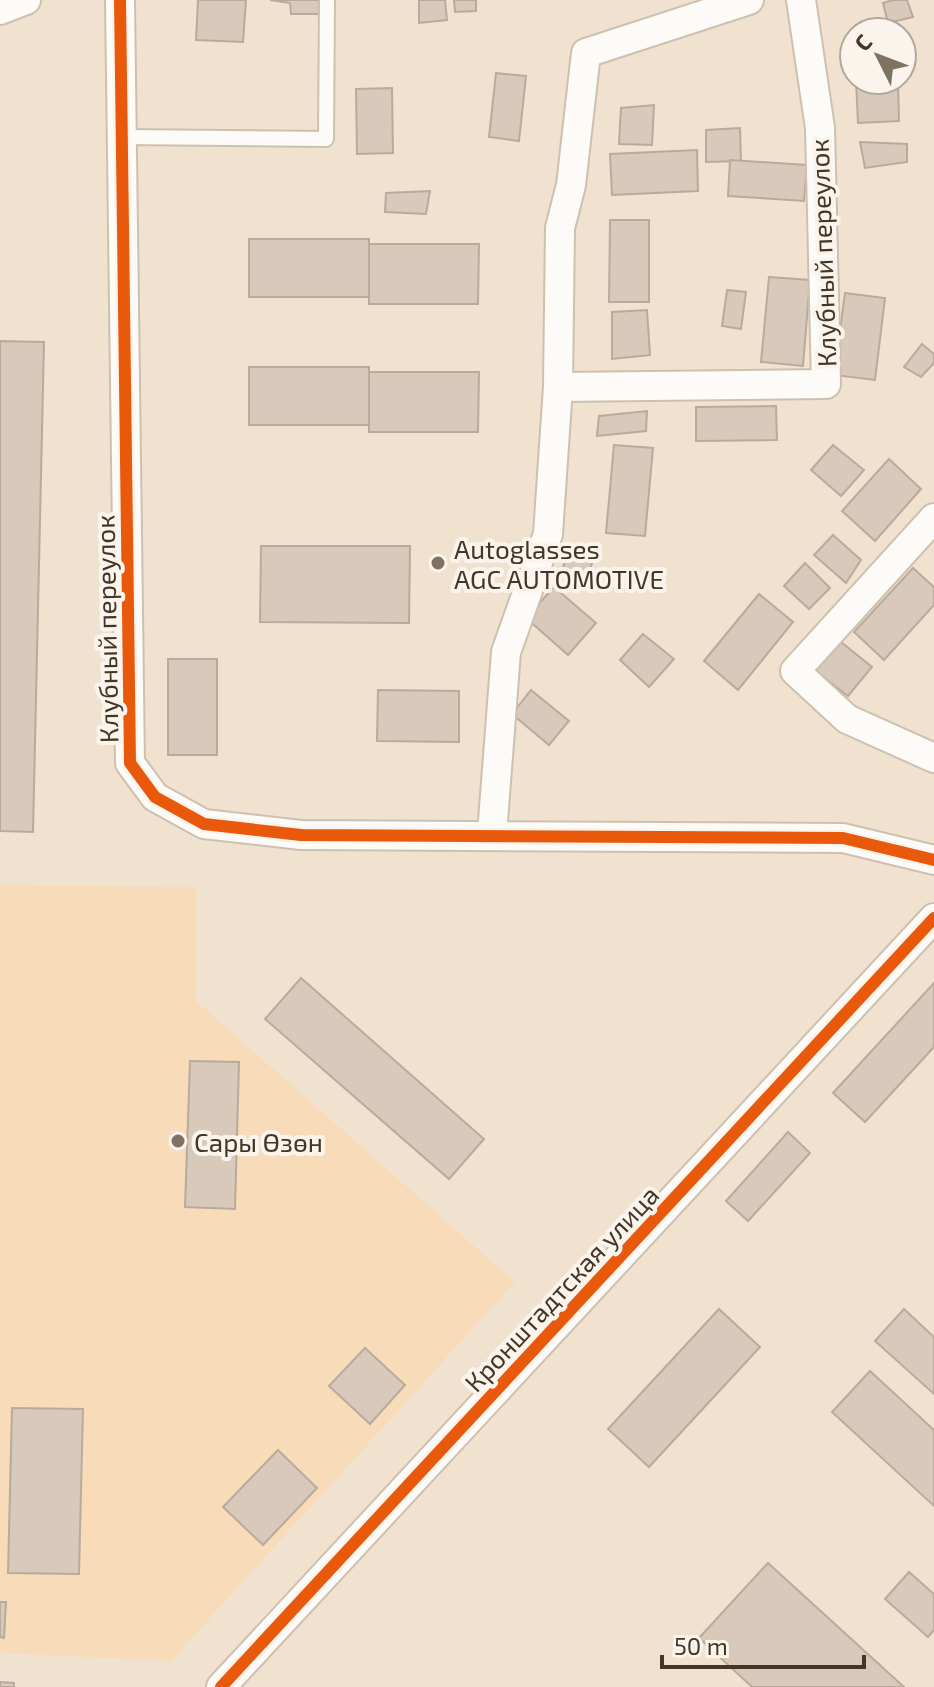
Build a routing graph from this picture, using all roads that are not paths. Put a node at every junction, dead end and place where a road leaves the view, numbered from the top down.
1 (26, 0) edge
2 (120, 0) edge
3 (327, 0) edge
4 (749, 0) edge
5 (801, 0) edge
6 (0, 10) edge
7 (122, 137) junction
8 (558, 387) junction
9 (934, 518) edge
10 (934, 758) edge
11 (492, 834) junction
12 (934, 860) edge
13 (934, 918) edge
14 (221, 1687) edge

1 - 6 street
2 - 7 street, Клубный переулок
3 - 7 lane
4 - 8 street
5 - 8 street, Клубный переулок
7 - 11 street, Клубный переулок
8 - 11 street
9 - 10 street
11 - 12 street, Клубный переулок
13 - 14 street, Кронштадтская улица

